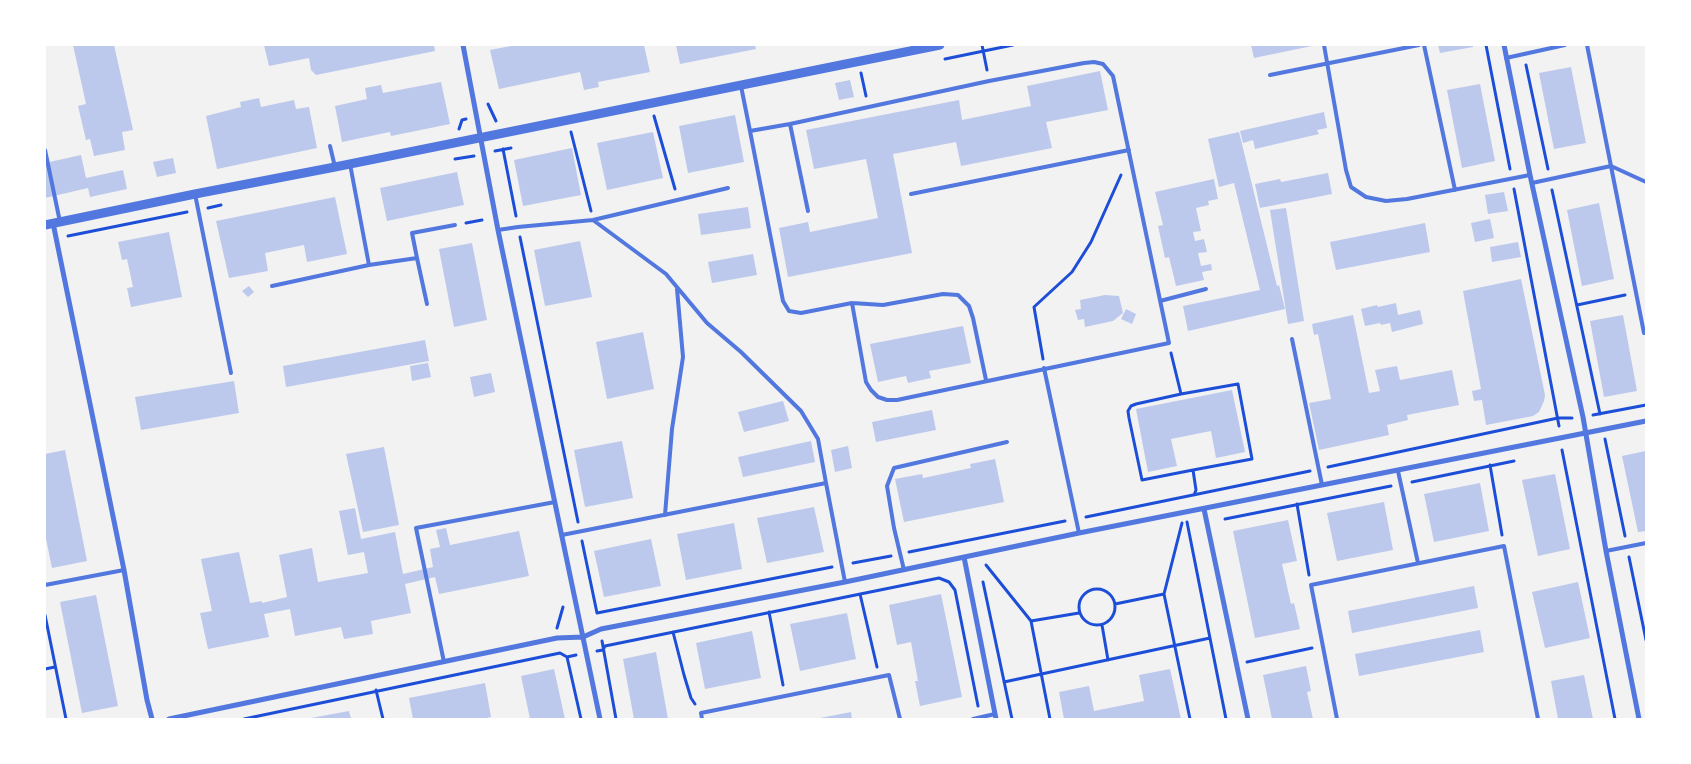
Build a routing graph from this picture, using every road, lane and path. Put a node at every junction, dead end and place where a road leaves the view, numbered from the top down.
1 (462, 45) edge
2 (940, 45) edge
3 (982, 45) edge
4 (1324, 45) edge
5 (1419, 45) edge
6 (1424, 45) edge
7 (1486, 45) edge
8 (1504, 45) edge
9 (1565, 45) edge
10 (1587, 45) edge
11 (1524, 54) junction
12 (1506, 58) junction
13 (859, 62) junction
14 (1328, 64) junction
15 (1270, 75) dead end
16 (990, 81) junction
17 (742, 86) junction
18 (487, 99) dead end
19 (650, 103) junction
20 (869, 107) junction
21 (568, 119) junction
22 (790, 124) junction
23 (750, 132) junction
24 (501, 133) junction
25 (480, 137) junction
26 (330, 146) dead end
27 (45, 150) edge
28 (1129, 150) junction
29 (1130, 156) junction
30 (350, 164) junction
31 (1611, 166) junction
32 (335, 167) junction
33 (1530, 175) junction
34 (1512, 179) junction
35 (1550, 179) junction
36 (1646, 182) edge
37 (1532, 183) junction
38 (728, 188) dead end
39 (1455, 190) junction
40 (194, 194) junction
41 (912, 194) dead end
42 (679, 200) junction
43 (808, 211) dead end
44 (482, 220) dead end
45 (593, 220) junction
46 (53, 223) edge
47 (455, 225) joint
48 (518, 227) junction
49 (498, 230) junction
50 (417, 258) junction
51 (369, 265) junction
52 (272, 286) dead end
53 (677, 287) junction
54 (1206, 289) dead end
55 (1636, 293) junction
56 (1160, 301) junction
57 (852, 303) junction
58 (427, 304) dead end
59 (1577, 305) junction
60 (1646, 333) edge
61 (1292, 339) dead end
62 (1169, 343) junction
63 (1044, 368) junction
64 (230, 373) dead end
65 (986, 380) junction
66 (1181, 394) junction
67 (1646, 405) edge
68 (1600, 414) junction
69 (1582, 417) junction
70 (1558, 418) junction
71 (1646, 421) edge
72 (1603, 430) junction
73 (1586, 434) junction
74 (1561, 439) junction
75 (1007, 442) dead end
76 (1488, 453) junction
77 (1319, 469) junction
78 (1193, 470) junction
79 (1398, 471) junction
80 (826, 483) junction
81 (1322, 485) junction
82 (1294, 491) junction
83 (1194, 495) junction
84 (555, 502) junction
85 (1204, 509) junction
86 (1185, 512) junction
87 (664, 515) junction
88 (1076, 518) junction
89 (580, 532) junction
90 (1079, 533) junction
91 (562, 535) junction
92 (1646, 543) edge
93 (1504, 546) junction
94 (1627, 546) junction
95 (1606, 551) junction
96 (900, 554) junction
97 (978, 554) junction
98 (964, 557) junction
99 (1418, 563) junction
100 (842, 565) junction
101 (124, 570) junction
102 (904, 570) junction
103 (845, 582) junction
104 (983, 582) dead end
105 (45, 585) edge
106 (1311, 585) junction
107 (860, 594) junction
108 (1164, 594) junction
109 (1115, 604) junction
110 (769, 612) junction
111 (1080, 612) junction
112 (597, 613) junction
113 (45, 615) edge
114 (1031, 621) junction
115 (1102, 625) junction
116 (601, 629) junction
117 (674, 632) junction
118 (583, 637) junction
119 (1210, 638) junction
120 (1646, 640) edge
121 (1174, 645) junction
122 (1323, 646) junction
123 (603, 650) junction
124 (587, 654) junction
125 (567, 657) junction
126 (1108, 660) junction
127 (444, 662) junction
128 (1236, 664) junction
129 (55, 667) junction
130 (45, 669) edge
131 (1041, 673) junction
132 (372, 676) junction
133 (879, 677) junction
134 (1004, 682) junction
135 (376, 692) junction
136 (785, 696) junction
137 (701, 713) junction
138 (981, 717) junction
139 (995, 717) edge
140 (250, 718) edge
141 (66, 719) edge
142 (152, 719) edge
143 (169, 719) edge
144 (244, 719) edge
145 (383, 719) edge
146 (581, 719) edge
147 (600, 719) edge
148 (616, 719) edge
149 (702, 719) edge
150 (900, 719) edge
151 (973, 719) edge
152 (1012, 719) edge
153 (1050, 719) edge
154 (1190, 719) edge
155 (1226, 719) edge
156 (1248, 719) edge
157 (1337, 719) edge
158 (1538, 719) edge
159 (1615, 719) edge
160 (1639, 719) edge

1 - 25 street
2 - 13 street
3 - 16 path
4 - 14 lane
5 - 14 lane
6 - 39 lane
7 - 34 path
8 - 12 street
9 - 11 lane
10 - 31 lane
11 - 12 lane
11 - 35 path
12 - 33 street
13 - 17 street
13 - 20 path
14 - 15 lane
14 - 39 lane
16 - 20 lane
16 - 28 lane
17 - 19 street
17 - 23 lane
18 - 24 path
19 - 21 street
19 - 42 path
20 - 22 lane
21 - 24 street
21 - 45 path
22 - 23 lane
22 - 43 lane
23 - 57 lane
24 - 25 street
24 - 48 path
25 - 30 street
25 - 49 street
26 - 32 lane
27 - 46 lane
28 - 29 lane
28 - 41 lane
29 - 56 lane
29 - 63 path
30 - 32 street
30 - 51 lane
31 - 35 lane
31 - 36 lane
31 - 55 lane
32 - 40 street
33 - 34 lane
33 - 37 street
34 - 39 lane
34 - 70 path
35 - 37 lane
35 - 59 path
37 - 69 street
38 - 42 lane
40 - 46 street
40 - 64 lane
42 - 45 lane
44 - 47 path
45 - 48 lane
45 - 53 lane
46 - 101 street
47 - 50 lane
48 - 49 lane
48 - 89 path
49 - 84 street
50 - 51 lane
50 - 58 lane
51 - 52 lane
53 - 80 lane
53 - 87 lane
54 - 56 lane
55 - 59 path
55 - 60 lane
56 - 62 lane
57 - 65 lane
57 - 65 lane
59 - 68 path
61 - 77 lane
62 - 63 lane
62 - 66 path
63 - 65 lane
63 - 88 lane
66 - 78 path
66 - 78 path
67 - 68 path
68 - 69 path
68 - 72 path
69 - 70 path
69 - 73 street
70 - 74 path
70 - 77 path
71 - 72 street
72 - 73 street
72 - 94 path
73 - 74 street
73 - 95 street
74 - 76 street
74 - 159 path
75 - 96 lane
76 - 79 street
76 - 93 path
77 - 81 lane
77 - 83 path
78 - 83 path
79 - 81 street
79 - 99 lane
80 - 87 lane
80 - 100 lane
81 - 82 street
82 - 85 street
82 - 106 path
83 - 86 path
83 - 88 path
84 - 91 street
84 - 127 lane
85 - 86 street
85 - 128 street
86 - 90 street
86 - 108 path
86 - 119 path
87 - 89 lane
88 - 90 lane
88 - 96 path
89 - 91 lane
89 - 112 path
90 - 97 street
91 - 118 street
92 - 94 lane
93 - 99 lane
93 - 158 lane
94 - 95 lane
94 - 120 path
95 - 160 street
96 - 100 path
96 - 102 lane
97 - 98 street
97 - 114 path
98 - 102 street
98 - 139 street
99 - 106 lane
100 - 103 lane
100 - 112 path
101 - 105 lane
101 - 142 street
102 - 103 street
103 - 116 street
104 - 134 path
106 - 122 lane
107 - 110 path
107 - 133 path
107 - 138 path
108 - 109 path
108 - 121 path
109 - 111 path
109 - 115 path
110 - 117 path
110 - 136 path
111 - 114 path
111 - 115 path
112 - 116 path
113 - 129 path
114 - 131 path
115 - 126 path
116 - 118 street
116 - 123 path
117 - 123 path
117 - 137 path
118 - 124 street
118 - 127 street
119 - 121 path
119 - 155 path
121 - 126 path
121 - 154 path
122 - 128 path
122 - 157 lane
123 - 124 path
123 - 148 path
124 - 125 path
124 - 147 street
125 - 135 path
125 - 146 path
126 - 131 path
127 - 132 street
128 - 156 street
129 - 130 path
129 - 141 path
131 - 134 path
131 - 153 path
132 - 135 path
132 - 143 street
133 - 136 lane
133 - 150 lane
134 - 152 path
135 - 140 path
135 - 145 path
136 - 137 lane
137 - 149 lane
138 - 139 lane
138 - 151 lane
140 - 144 path

